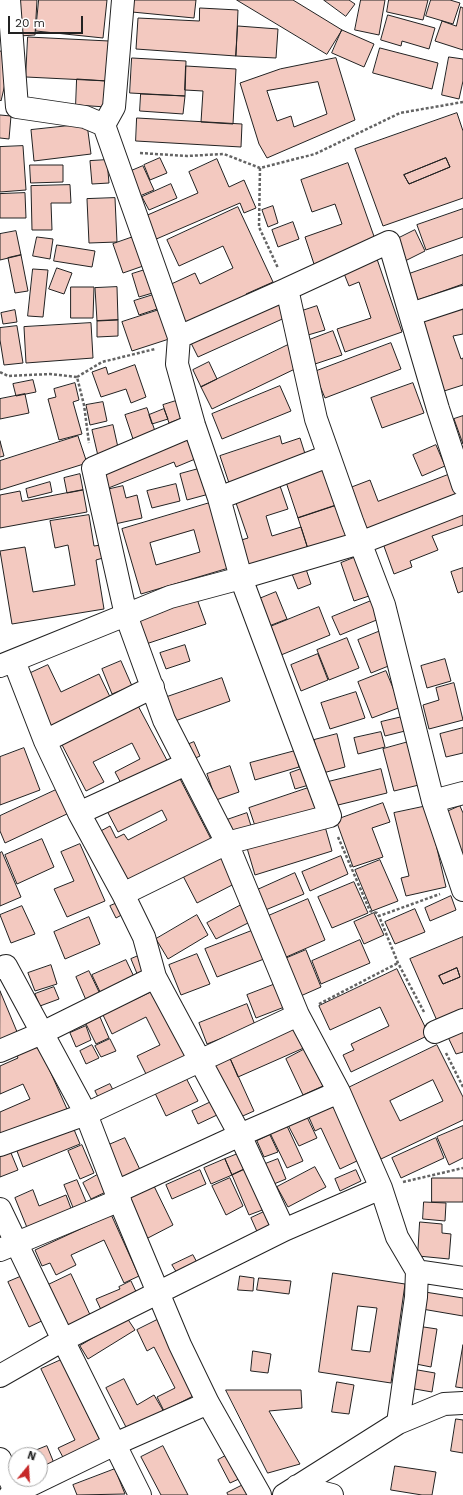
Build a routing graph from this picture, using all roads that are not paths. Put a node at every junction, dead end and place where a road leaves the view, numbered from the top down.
1 (9, 0) edge
2 (123, 0) edge
3 (104, 125) junction
4 (287, 289) junction
5 (463, 297) edge
6 (411, 314) junction
7 (179, 337) junction
8 (194, 425) junction
9 (328, 456) junction
10 (463, 485) edge
11 (220, 498) junction
12 (463, 503) edge
13 (360, 543) junction
14 (240, 578) junction
15 (126, 615) junction
16 (7, 663) edge
17 (153, 686) junction
18 (45, 741) junction
19 (186, 764) junction
20 (463, 793) edge
21 (433, 802) junction
22 (79, 813) junction
23 (227, 843) junction
24 (462, 888) edge
25 (122, 894) junction
26 (2, 962) edge
27 (155, 977) junction
28 (298, 1015) junction
29 (463, 1020) edge
30 (435, 1032) road end
31 (42, 1033) junction
32 (0, 1051) edge
33 (199, 1060) junction
34 (339, 1092) junction
35 (86, 1114) junction
36 (240, 1135) junction
37 (0, 1145) edge
38 (381, 1188) junction
39 (118, 1196) junction
40 (0, 1209) edge
41 (284, 1230) junction
42 (8, 1247) edge
43 (417, 1271) junction
44 (463, 1278) edge
45 (159, 1292) junction
46 (62, 1340) junction
47 (0, 1376) edge
48 (463, 1402) edge
49 (208, 1403) junction
50 (398, 1423) junction
51 (116, 1444) junction
52 (0, 1460) edge
53 (290, 1491) edge
54 (15, 1494) edge
55 (140, 1495) edge
56 (260, 1495) edge
57 (332, 1495) edge

1 - 3 street
2 - 3 street
3 - 7 street
4 - 6 street
4 - 7 street
4 - 9 street
5 - 6 street
6 - 10 street
7 - 8 street
8 - 11 street
8 - 15 street
9 - 11 street
9 - 13 street
11 - 14 street
12 - 13 street
13 - 14 street
13 - 21 street
14 - 15 street
14 - 23 street
15 - 16 street
15 - 17 street
16 - 18 street
17 - 18 street
17 - 19 street
18 - 22 street
19 - 22 street
19 - 23 street
20 - 21 street
21 - 24 street
22 - 25 street
23 - 25 street
23 - 28 street
25 - 27 street
26 - 31 street
27 - 31 street
27 - 33 street
28 - 33 street
28 - 34 street
29 - 30 street
31 - 32 street
31 - 35 street
33 - 35 street
33 - 36 street
34 - 36 street
34 - 38 street
35 - 37 street
35 - 39 street
36 - 39 street
36 - 41 street
38 - 41 street
38 - 43 street
39 - 42 street
39 - 45 street
40 - 42 street
41 - 45 street
42 - 46 street
43 - 44 street
43 - 50 street
45 - 46 street
45 - 49 street
46 - 47 street
46 - 51 street
48 - 50 street
49 - 51 street
49 - 56 street
50 - 53 street
51 - 54 street
51 - 55 street
52 - 54 street
53 - 57 street

